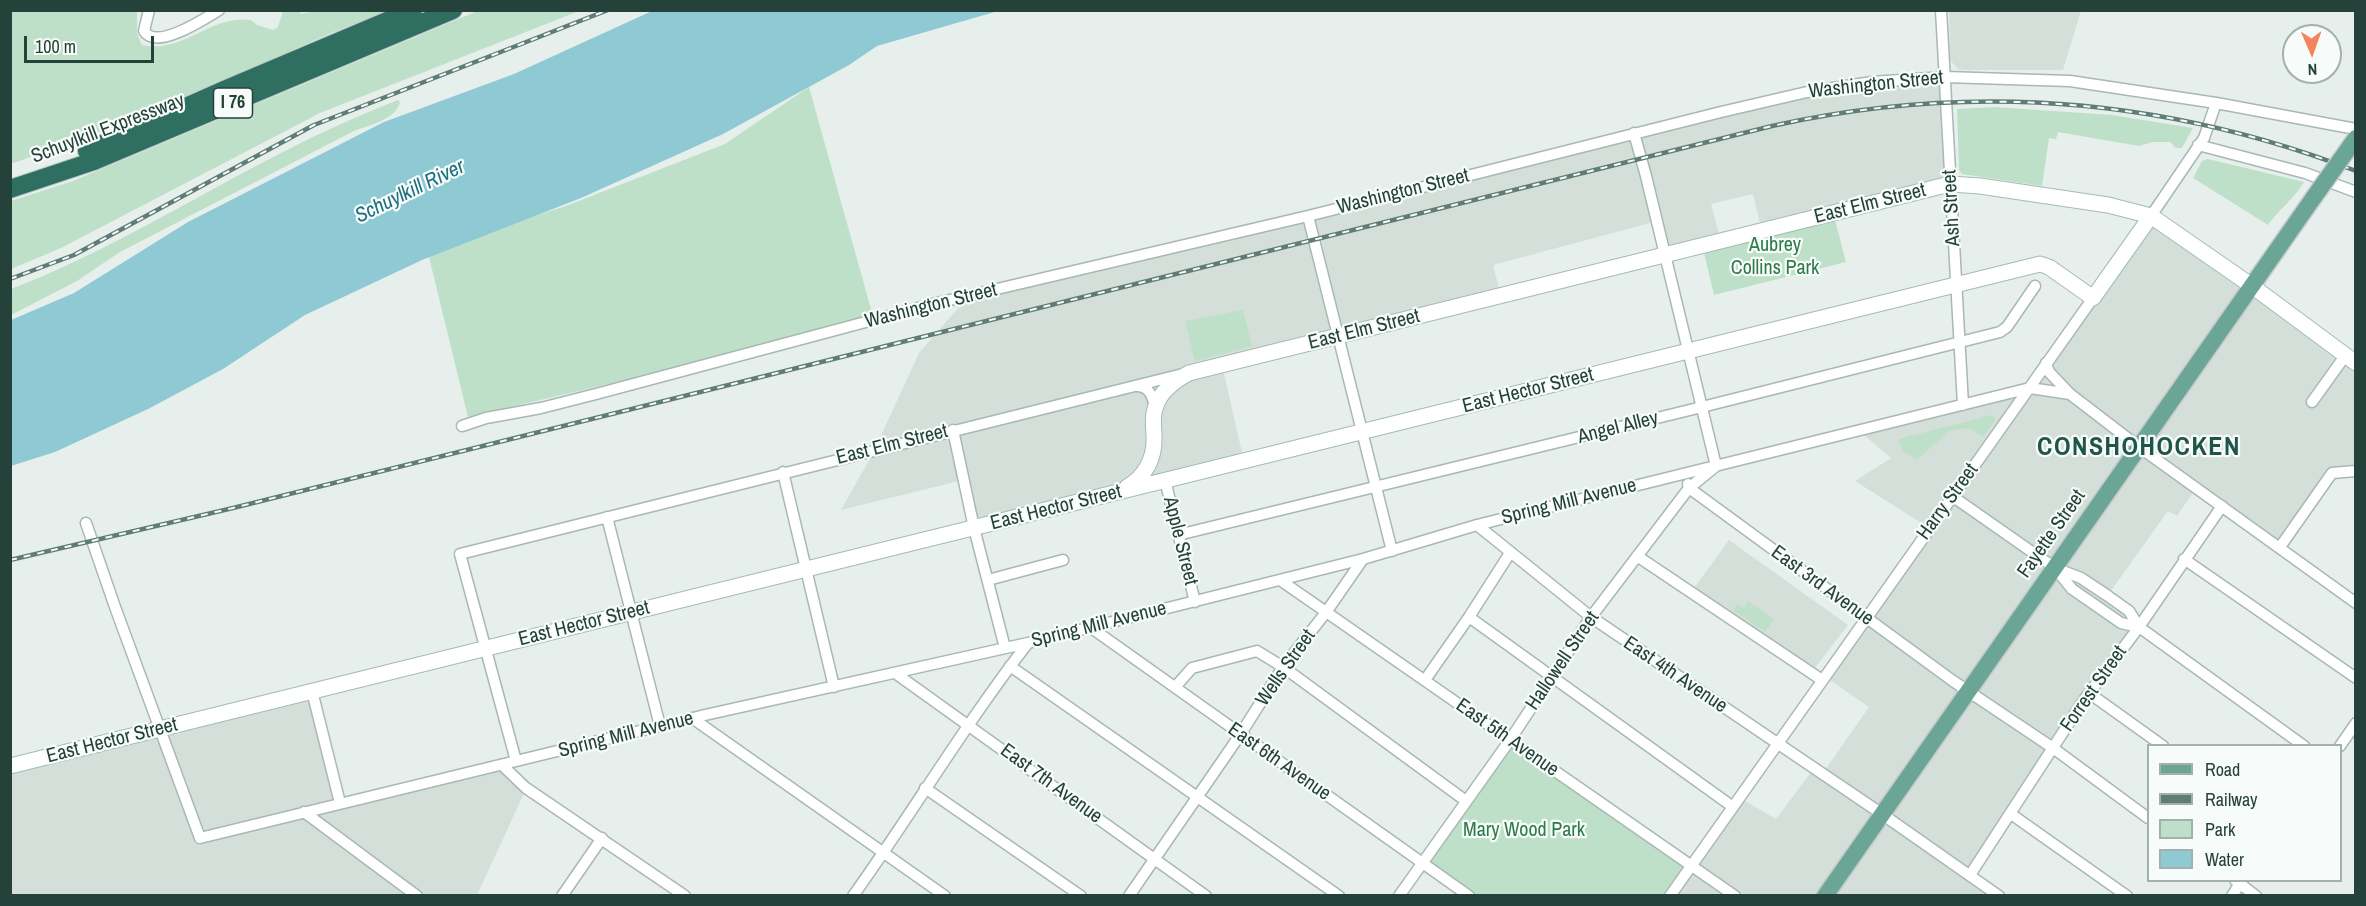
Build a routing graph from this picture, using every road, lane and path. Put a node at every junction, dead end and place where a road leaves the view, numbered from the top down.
1 (149, 10) edge
2 (219, 10) edge
3 (413, 10) edge
4 (453, 10) edge
5 (1941, 10) edge
6 (1945, 76) junction
7 (2216, 103) junction
8 (2355, 129) edge
9 (1634, 134) junction
10 (2355, 138) edge
11 (2199, 145) junction
12 (10, 178) edge
13 (1950, 184) junction
14 (10, 189) edge
15 (2355, 192) edge
16 (1308, 216) junction
17 (2151, 216) junction
18 (1665, 256) junction
19 (1956, 283) junction
20 (2035, 286) dead end
21 (2252, 286) junction
22 (2093, 298) junction
23 (1337, 337) junction
24 (1959, 341) junction
25 (1689, 352) junction
26 (2350, 359) edge
27 (2046, 363) junction
28 (1189, 373) junction
29 (1128, 387) junction
30 (2030, 388) junction
31 (2070, 394) junction
32 (2312, 402) dead end
33 (1963, 405) junction
34 (1702, 407) junction
35 (1155, 408) junction
36 (462, 426) dead end
37 (953, 430) junction
38 (1362, 432) junction
39 (2139, 447) junction
40 (1152, 456) junction
41 (1716, 466) junction
42 (2355, 471) edge
43 (783, 472) junction
44 (1683, 474) junction
45 (1165, 480) junction
46 (1375, 486) junction
47 (1689, 489) junction
48 (1103, 496) junction
49 (1952, 496) junction
50 (2222, 506) junction
51 (607, 517) junction
52 (86, 523) dead end
53 (1476, 525) junction
54 (974, 528) junction
55 (1178, 535) junction
56 (2280, 547) junction
57 (1392, 551) junction
58 (1510, 553) junction
59 (1637, 556) junction
60 (1362, 559) junction
61 (2184, 559) junction
62 (1064, 560) dead end
63 (2055, 568) junction
64 (805, 570) junction
65 (988, 580) junction
66 (1280, 580) junction
67 (1195, 602) junction
68 (2355, 603) edge
69 (1327, 611) junction
70 (630, 613) junction
71 (1469, 617) junction
72 (1591, 617) junction
73 (1865, 618) junction
74 (1090, 627) junction
75 (2139, 627) junction
76 (1028, 643) junction
77 (487, 648) junction
78 (1005, 648) junction
79 (1010, 666) junction
80 (1283, 667) junction
81 (895, 673) junction
82 (1554, 676) junction
83 (2355, 678) edge
84 (1425, 680) junction
85 (1822, 680) junction
86 (1176, 686) junction
87 (834, 687) junction
88 (1968, 691) junction
89 (312, 692) junction
90 (2089, 693) junction
91 (692, 718) junction
92 (2355, 723) edge
93 (660, 726) junction
94 (970, 726) junction
95 (161, 729) junction
96 (1240, 735) junction
97 (1510, 740) junction
98 (1778, 744) junction
99 (2160, 744) edge
100 (2301, 744) edge
101 (2341, 744) edge
102 (2053, 748) junction
103 (516, 761) junction
104 (10, 766) edge
105 (502, 766) junction
106 (925, 788) junction
107 (1197, 795) junction
108 (1466, 801) junction
109 (340, 803) junction
110 (1733, 807) junction
111 (304, 812) junction
112 (1882, 814) junction
113 (2011, 814) junction
114 (2147, 817) edge
115 (602, 838) junction
116 (884, 852) junction
117 (1153, 858) junction
118 (1423, 863) junction
119 (1691, 866) junction
120 (1970, 875) junction
121 (2239, 882) edge
122 (417, 896) edge
123 (562, 896) edge
124 (685, 896) edge
125 (853, 896) edge
126 (945, 896) edge
127 (1081, 896) edge
128 (1129, 896) edge
129 (1206, 896) edge
130 (1339, 896) edge
131 (1399, 896) edge
132 (1469, 896) edge
133 (1670, 896) edge
134 (1735, 896) edge
135 (1825, 896) edge
136 (1999, 896) edge
137 (2127, 896) edge
138 (2232, 896) edge
139 (2256, 896) edge

1 - 2 street
3 - 12 highway, Schuylkill Expressway / I 76
4 - 14 highway, Schuylkill Expressway / I 76
5 - 6 street, Ash Street
6 - 7 street, Washington Street
6 - 9 street, Washington Street
6 - 13 street, Ash Street
7 - 8 street, Washington Street
7 - 11 street, Harry Street
9 - 16 street, Washington Street
9 - 18 street
10 - 21 main road, Fayette Street, bridge
11 - 15 street
11 - 17 street, Harry Street
13 - 17 main road, East Elm Street
13 - 18 main road, East Elm Street
13 - 19 street, Ash Street
16 - 23 street
16 - 36 street, Washington Street
17 - 21 main road, East Elm Street
17 - 22 main road, Harry Street
18 - 23 main road, East Elm Street
18 - 25 street
19 - 22 main road, East Hector Street
19 - 24 street, Ash Street
19 - 25 main road, East Hector Street
20 - 24 street, Angel Alley
21 - 26 main road, East Elm Street
21 - 39 main road, Fayette Street
22 - 27 street, Harry Street
23 - 28 main road, East Elm Street
23 - 38 street
24 - 33 street, Ash Street
24 - 34 street, Angel Alley
25 - 34 street
25 - 38 main road, East Hector Street
26 - 32 street
27 - 30 street, Harry Street
27 - 31 street
28 - 29 street, East Elm Street
28 - 35 main road
29 - 35 street
29 - 37 street, East Elm Street
30 - 31 street
30 - 33 street, Spring Mill Avenue
30 - 49 street, Harry Street
31 - 39 street
33 - 41 street, Spring Mill Avenue
34 - 41 street
34 - 46 street, Angel Alley
35 - 40 main road, Apple Street
37 - 43 street, East Elm Street
37 - 54 street
38 - 45 main road, East Hector Street
38 - 46 street
39 - 50 street
39 - 63 main road, Fayette Street
40 - 45 main road
40 - 48 main road, Apple Street
41 - 44 street, Spring Mill Avenue
41 - 47 street, Hallowell Street
42 - 56 street
43 - 51 street, East Elm Street
43 - 64 street
44 - 47 street
44 - 53 street, Spring Mill Avenue
45 - 48 main road, East Hector Street
45 - 55 street, Apple Street
46 - 55 street, Angel Alley
46 - 57 street
47 - 59 street, Hallowell Street
47 - 73 street, East 3rd Avenue
48 - 54 main road, East Hector Street
49 - 63 street
49 - 73 street, Harry Street
50 - 56 street
50 - 61 street, Forrest Street
51 - 70 street
51 - 77 street, East Elm Street
52 - 95 street
53 - 57 street, Spring Mill Avenue
53 - 58 street, East 4th Avenue
54 - 64 main road, East Hector Street
54 - 65 street
55 - 67 street, Apple Street
56 - 68 street
57 - 60 street, Spring Mill Avenue
58 - 71 street
58 - 72 street, East 4th Avenue
59 - 72 street, Hallowell Street
59 - 85 street
60 - 66 street, Spring Mill Avenue
60 - 69 street, Wells Street
61 - 75 street, Forrest Street
61 - 83 street
62 - 65 street
63 - 75 street
63 - 88 main road, Fayette Street
64 - 70 main road, East Hector Street
64 - 87 street
65 - 78 street
66 - 67 street, Spring Mill Avenue
66 - 69 street, East 5th Avenue
67 - 74 street, Spring Mill Avenue
69 - 80 street, Wells Street
69 - 84 street, East 5th Avenue
70 - 77 main road, East Hector Street
70 - 93 street
71 - 82 street
71 - 84 street
72 - 82 street, Hallowell Street
72 - 98 street, East 4th Avenue
73 - 85 street, Harry Street
73 - 88 street, East 3rd Avenue
74 - 76 street, Spring Mill Avenue
74 - 86 street, East 6th Avenue
75 - 90 street, Forrest Street
75 - 100 street
76 - 78 street, Spring Mill Avenue
76 - 79 street
77 - 89 main road, East Hector Street
77 - 103 street
78 - 81 street, Spring Mill Avenue
79 - 94 street
79 - 107 street
80 - 86 street
80 - 96 street, Wells Street
80 - 108 street
81 - 87 street, Spring Mill Avenue
81 - 94 street, East 7th Avenue
82 - 97 street, Hallowell Street
82 - 110 street
84 - 97 street, East 5th Avenue
85 - 98 street, Harry Street
86 - 96 street, East 6th Avenue
87 - 91 street, Spring Mill Avenue
88 - 102 street, East 3rd Avenue
88 - 112 main road, Fayette Street
89 - 95 main road, East Hector Street
89 - 109 street
90 - 99 street
90 - 102 street, Forrest Street
91 - 93 street, Spring Mill Avenue
91 - 116 street
92 - 101 street
93 - 103 street, Spring Mill Avenue
94 - 106 street
94 - 117 street, East 7th Avenue
95 - 104 main road, East Hector Street
95 - 111 street, Spring Mill Avenue
96 - 107 street, Wells Street
96 - 118 street, East 6th Avenue
97 - 108 street, Hallowell Street
97 - 119 street, East 5th Avenue
98 - 110 street, Harry Street
98 - 112 street, East 4th Avenue
102 - 113 street, Forrest Street
102 - 114 street, East 3rd Avenue
103 - 105 street, Spring Mill Avenue
105 - 109 street, Spring Mill Avenue
105 - 115 street
106 - 116 street
106 - 127 street
107 - 117 street, Wells Street
107 - 130 street
108 - 118 street, Hallowell Street
109 - 111 street, Spring Mill Avenue
110 - 119 street, Harry Street
111 - 122 street
112 - 120 street, East 4th Avenue
112 - 135 main road, Fayette Street
113 - 120 street, Forrest Street
113 - 137 street
115 - 123 street
115 - 124 street
116 - 125 street
116 - 126 street
117 - 128 street, Wells Street
117 - 129 street, East 7th Avenue
118 - 131 street, Hallowell Street
118 - 132 street, East 6th Avenue
119 - 133 street, Harry Street
119 - 134 street, East 5th Avenue
120 - 136 street, East 4th Avenue
121 - 138 street
121 - 139 street

